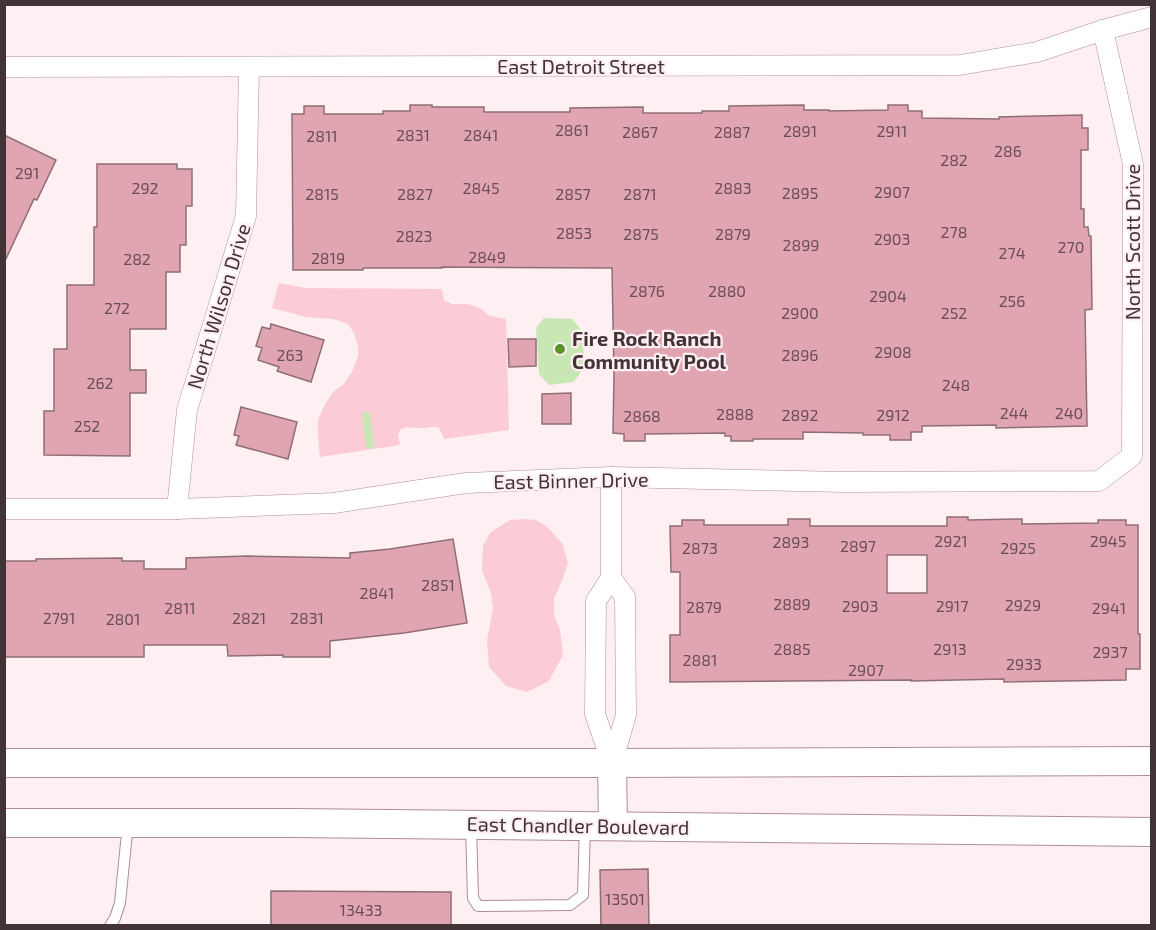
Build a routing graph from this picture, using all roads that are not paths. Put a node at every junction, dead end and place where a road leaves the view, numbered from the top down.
1 (1152, 17) edge
2 (1103, 30) junction
3 (4, 67) edge
4 (249, 67) junction
5 (1132, 456) joint
6 (611, 477) junction
7 (177, 508) junction
8 (4, 509) edge
9 (612, 578) junction
10 (1152, 761) edge
11 (4, 763) edge
12 (612, 763) junction
13 (4, 823) edge
14 (128, 823) junction
15 (471, 824) junction
16 (585, 825) junction
17 (613, 826) junction
18 (1152, 832) edge
19 (110, 926) edge

1 - 2 street, East Detroit Street
2 - 4 street, East Detroit Street
2 - 5 street, North Scott Drive
3 - 4 street, East Detroit Street
4 - 7 street, North Wilson Drive
5 - 6 street, East Binner Drive
6 - 7 street, East Binner Drive
6 - 9 street
7 - 8 street, East Binner Drive
9 - 12 street
9 - 12 street
10 - 12 main road
11 - 12 main road
12 - 17 main road
13 - 14 main road, East Chandler Boulevard
14 - 15 main road, East Chandler Boulevard
14 - 19 lane
15 - 16 main road, East Chandler Boulevard
15 - 16 lane
16 - 17 main road, East Chandler Boulevard
17 - 18 main road, East Chandler Boulevard

